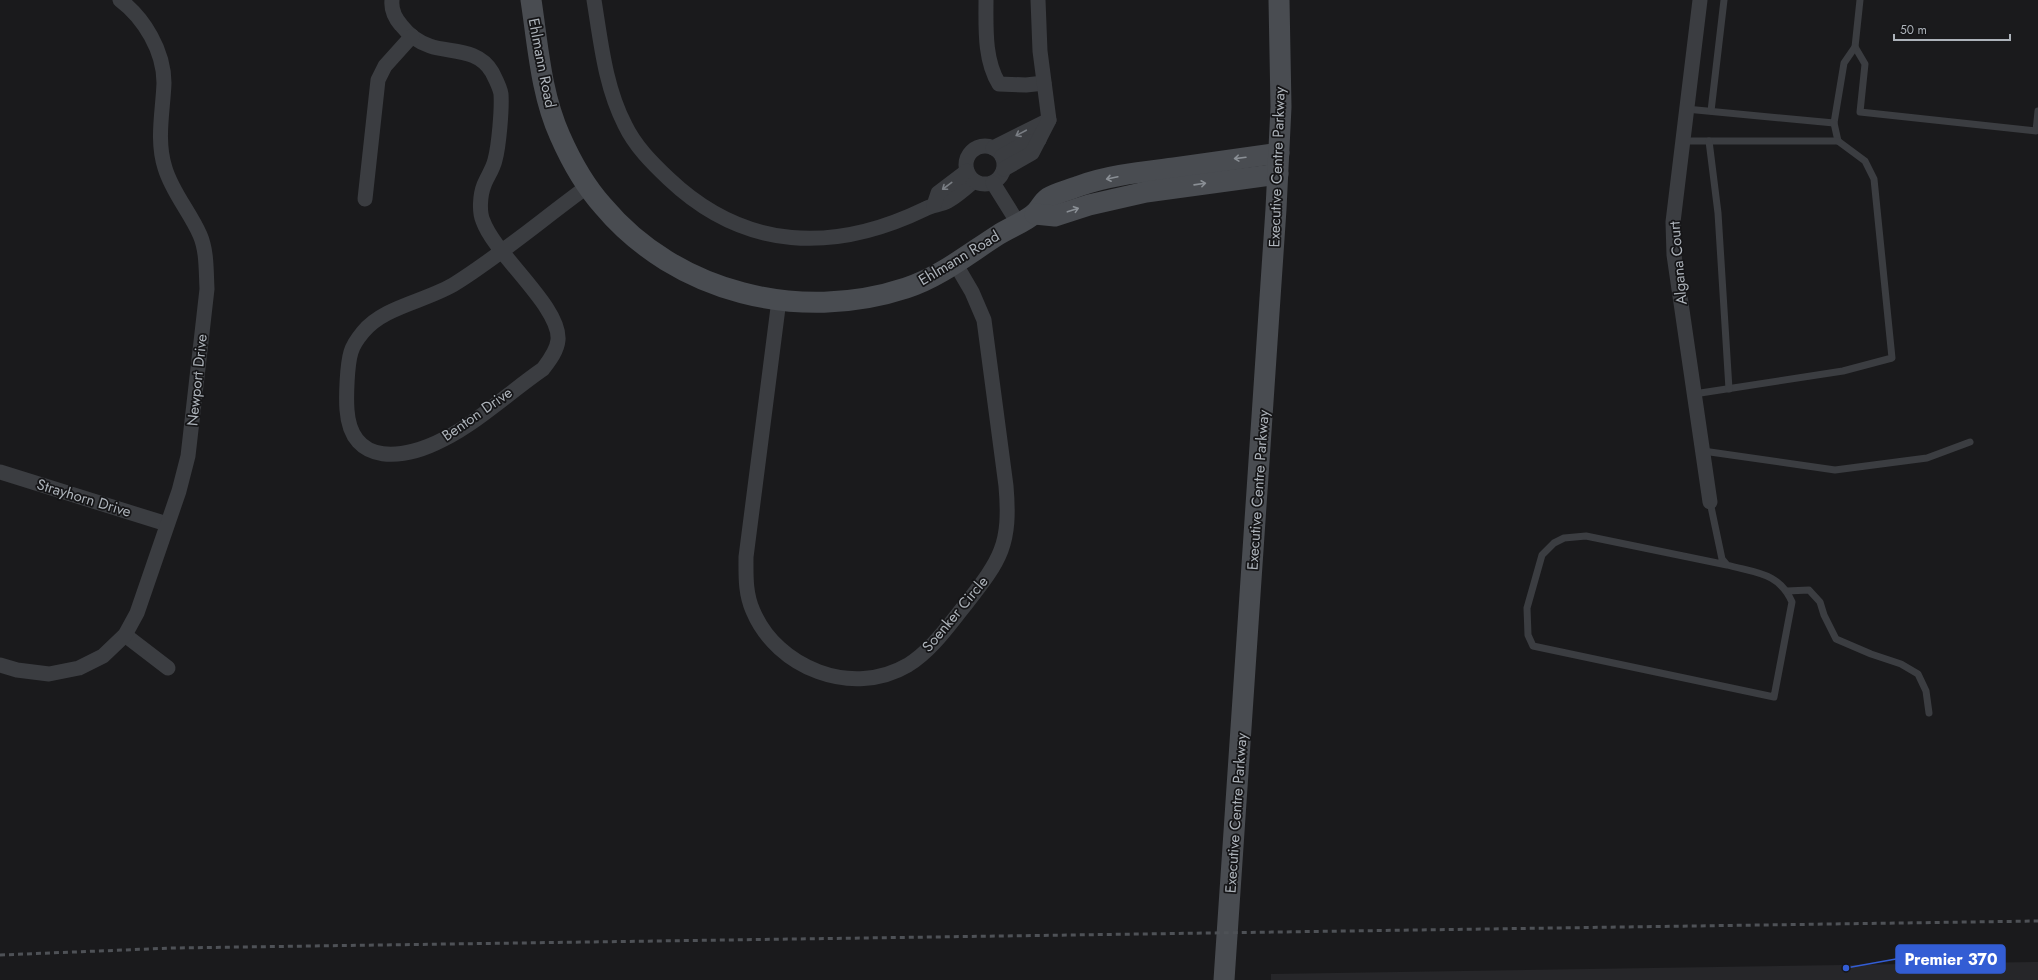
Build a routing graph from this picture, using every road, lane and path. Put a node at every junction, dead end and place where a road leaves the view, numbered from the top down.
1 (120, 0) edge
2 (392, 0) edge
3 (531, 0) edge
4 (594, 0) edge
5 (986, 0) edge
6 (1038, 0) edge
7 (1279, 0) edge
8 (1700, 0) edge
9 (1724, 0) edge
10 (1860, 0) edge
11 (412, 36) junction
12 (1855, 47) junction
13 (1044, 83) junction
14 (1686, 109) junction
15 (1711, 111) junction
16 (2038, 111) edge
17 (1050, 120) junction
18 (1834, 123) junction
19 (2037, 131) edge
20 (1682, 141) junction
21 (1709, 141) junction
22 (1838, 141) junction
23 (1279, 154) junction
24 (999, 158) junction
25 (1278, 174) junction
26 (971, 176) junction
27 (993, 182) junction
28 (588, 186) junction
29 (365, 199) dead end
30 (1026, 218) junction
31 (502, 252) junction
32 (956, 263) junction
33 (779, 300) junction
34 (1730, 389) junction
35 (1694, 394) junction
36 (1970, 442) dead end
37 (1703, 451) junction
38 (0, 472) edge
39 (1710, 502) joint
40 (167, 524) junction
41 (1727, 565) junction
42 (1787, 591) junction
43 (124, 635) junction
44 (0, 665) edge
45 (168, 668) dead end
46 (1929, 713) dead end
47 (1224, 980) edge

1 - 40 street, Newport Drive
2 - 11 street, Benton Drive
3 - 28 street, Ehlmann Road
4 - 26 street
5 - 13 street
6 - 13 street
7 - 23 street, Executive Centre Parkway
8 - 14 street, Algana Court
9 - 15 lane
10 - 12 lane
11 - 29 street
11 - 31 street, Benton Drive
12 - 18 lane
12 - 19 lane
13 - 17 street
14 - 15 lane
14 - 20 street, Algana Court
15 - 18 lane
16 - 19 lane
17 -> 24 street
17 - 24 street
18 - 22 lane
20 - 21 lane
20 - 35 street, Algana Court
21 - 22 lane
21 - 34 lane
22 - 34 lane
23 - 25 street, Executive Centre Parkway
23 -> 30 street, Ehlmann Road
24 - 26 street
24 - 27 street
30 -> 25 street
25 - 47 street, Executive Centre Parkway
26 - 27 street
27 - 30 street
28 - 31 street, Benton Drive
28 - 33 street, Ehlmann Road
30 - 32 street, Ehlmann Road
31 - 31 street, Benton Drive
32 - 33 street, Ehlmann Road
32 - 33 street, Soenker Circle
34 - 35 lane
35 - 37 street, Algana Court
36 - 37 lane
37 - 39 street, Algana Court
38 - 40 street, Strayhorn Drive
39 - 41 lane
40 - 43 street, Newport Drive
41 - 42 lane
41 - 42 lane
42 - 46 lane
43 - 44 street, Newport Drive
43 - 45 street

